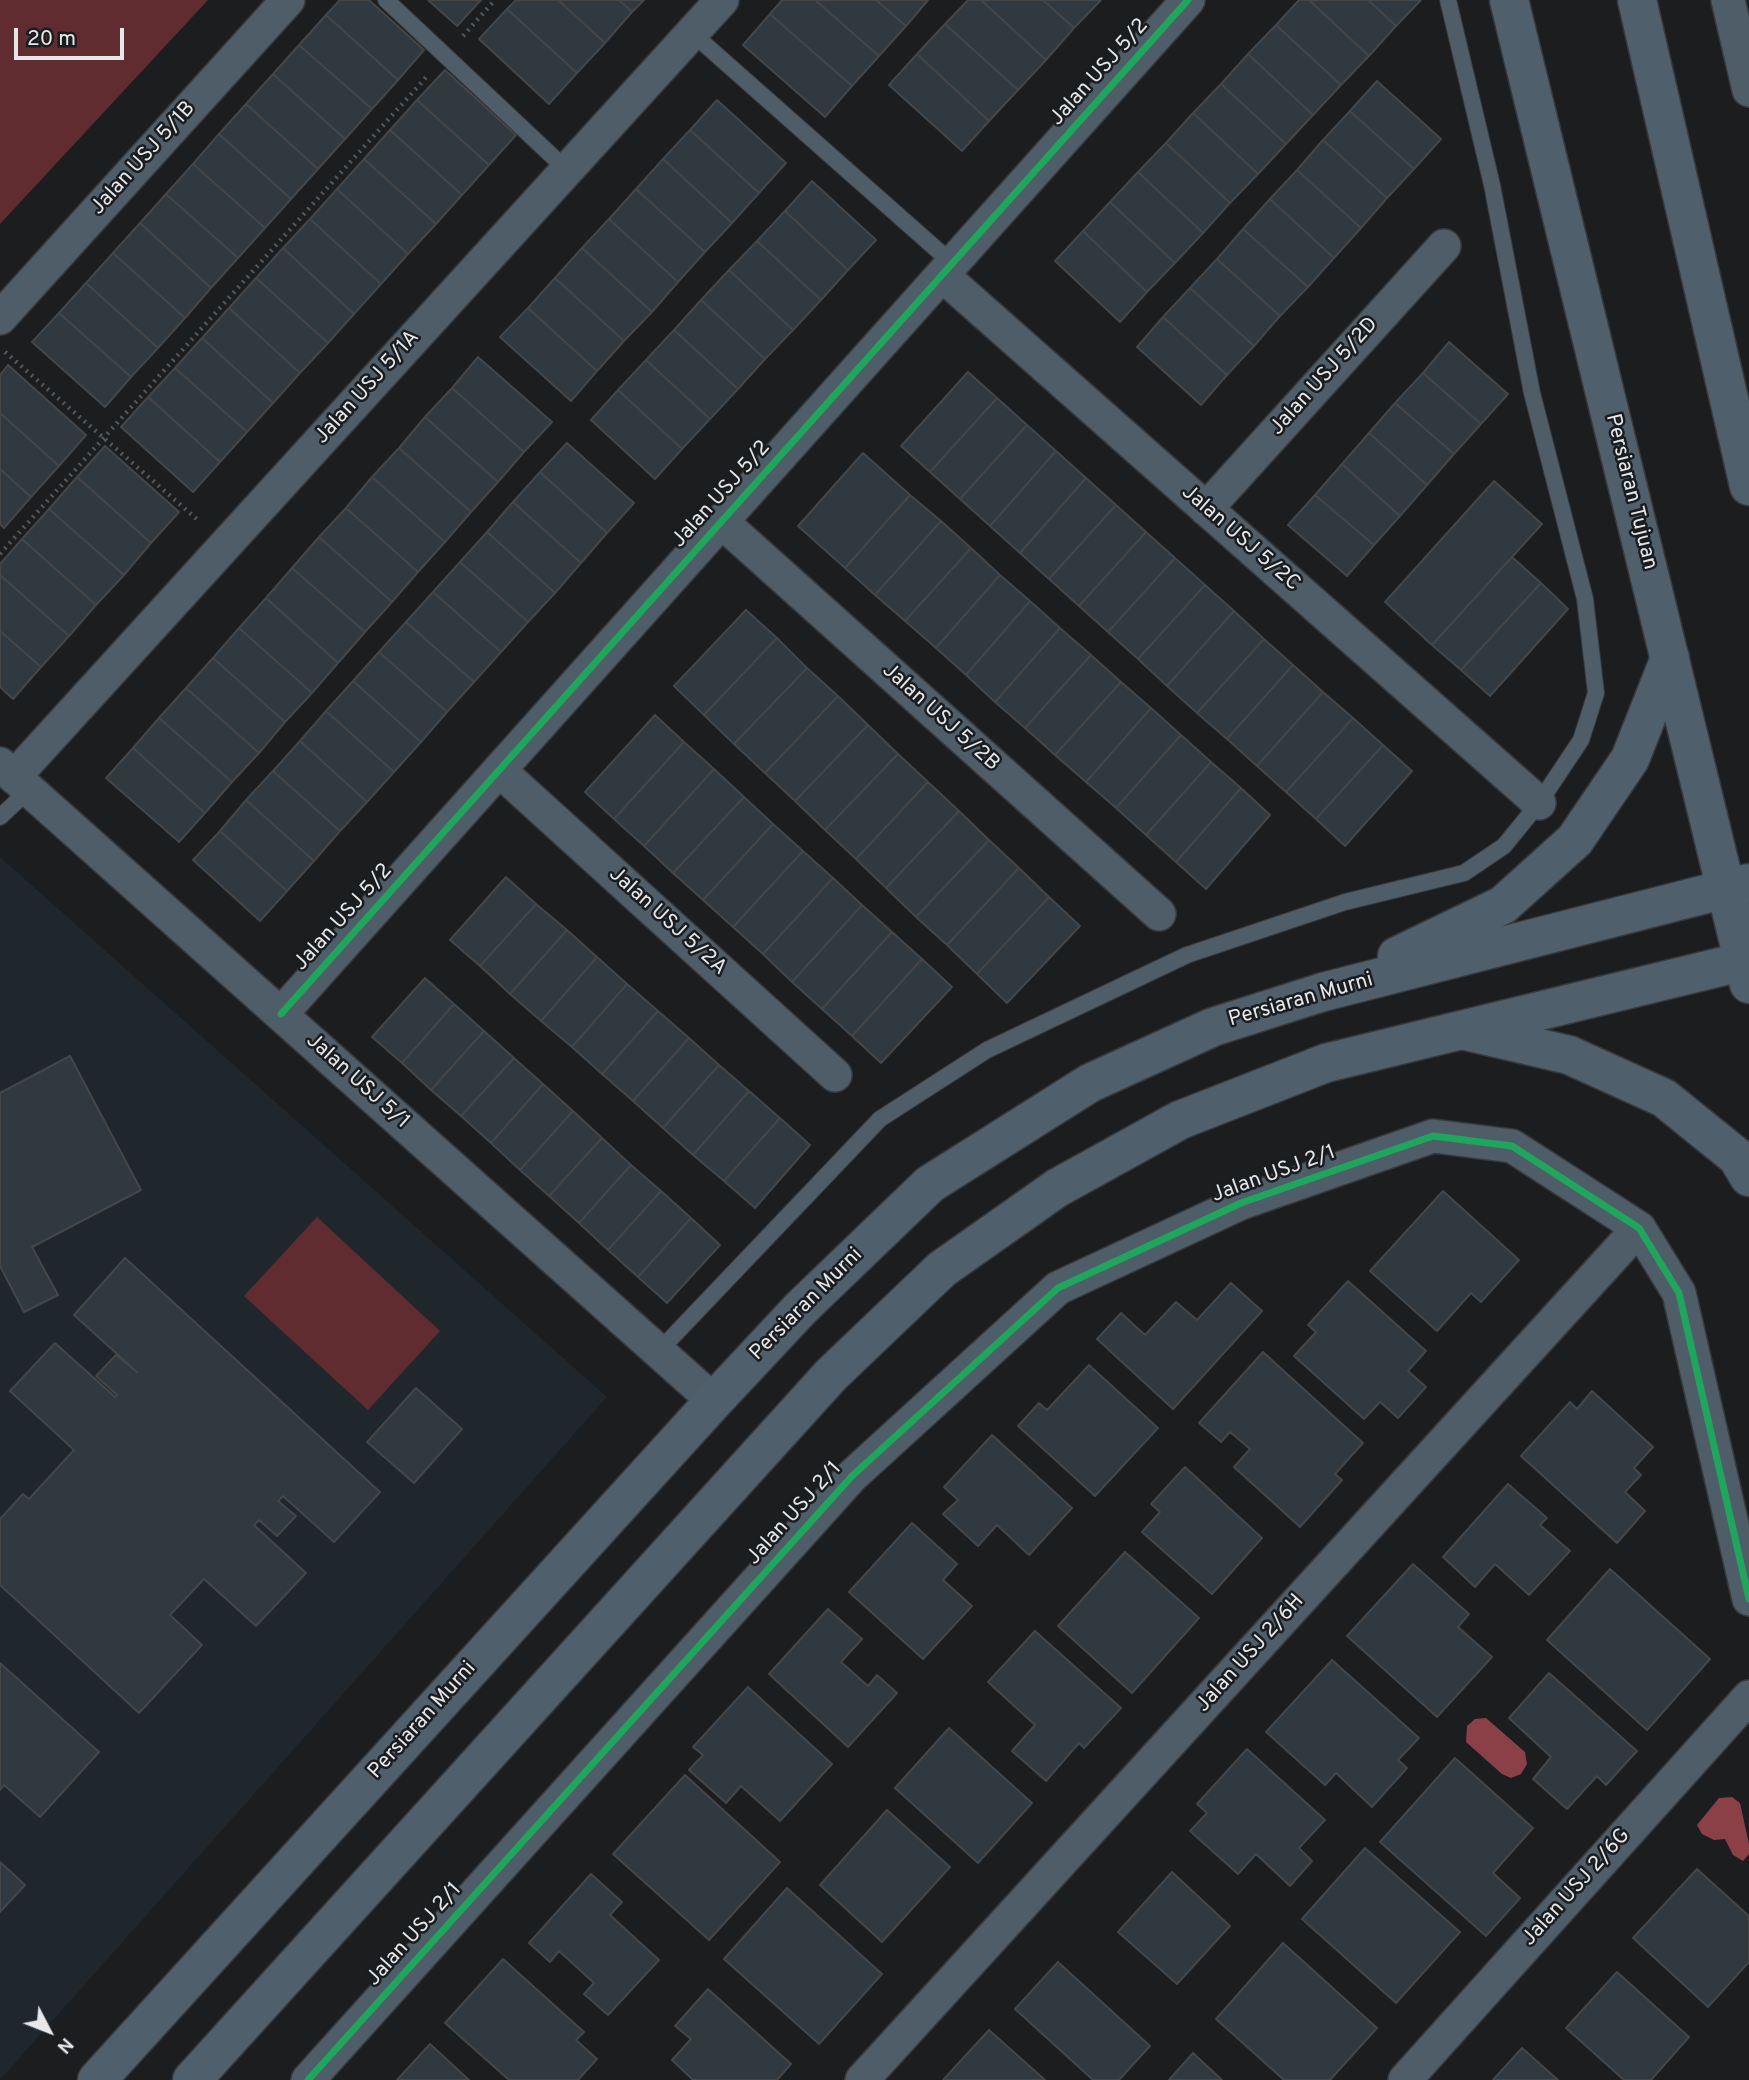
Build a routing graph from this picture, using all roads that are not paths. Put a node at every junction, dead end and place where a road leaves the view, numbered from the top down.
1 (288, 0) edge
2 (386, 0) edge
3 (722, 0) edge
4 (1188, 0) edge
5 (1448, 0) edge
6 (1509, 0) edge
7 (1637, 0) edge
8 (1728, 0) edge
9 (692, 33) junction
10 (1749, 90) edge
11 (568, 170) junction
12 (1444, 246) dead end
13 (947, 269) junction
14 (0, 318) edge
15 (1749, 486) edge
16 (1206, 509) junction
17 (722, 522) junction
18 (1671, 657) junction
19 (499, 770) junction
20 (15, 777) edge
21 (1539, 803) junction
22 (0, 817) edge
23 (1737, 887) edge
24 (1159, 914) dead end
25 (1747, 968) edge
26 (1323, 992) junction
27 (281, 1014) junction
28 (1458, 1029) junction
29 (835, 1074) dead end
30 (1749, 1177) edge
31 (1639, 1228) junction
32 (659, 1351) junction
33 (714, 1401) junction
34 (1749, 1599) edge
35 (1749, 1697) edge
36 (97, 2080) edge
37 (192, 2080) edge
38 (308, 2080) edge
39 (862, 2080) edge
40 (1405, 2080) edge

1 - 14 street, Jalan USJ 5/1B
2 - 11 lane
3 - 9 street, Jalan USJ 5/1A
4 - 13 street, Jalan USJ 5/2
5 - 21 lane
6 - 18 main road, Persiaran Tujuan
7 - 15 main road
8 - 10 street
9 - 11 street, Jalan USJ 5/1A
9 - 13 lane
11 - 20 street, Jalan USJ 5/1A
12 - 16 street, Jalan USJ 5/2D
13 - 16 street, Jalan USJ 5/2C
13 - 17 street, Jalan USJ 5/2
16 - 21 street, Jalan USJ 5/2C
17 - 19 street, Jalan USJ 5/2
17 - 24 street, Jalan USJ 5/2B
18 - 23 main road, Persiaran Tujuan
18 - 26 main road
19 - 27 street, Jalan USJ 5/2
19 - 29 street, Jalan USJ 5/2A
20 - 22 lane
20 - 27 street, Jalan USJ 5/1
21 - 32 lane
23 - 25 main road, Persiaran Tujuan
23 - 26 main road, Persiaran Murni
25 - 28 main road
26 - 33 main road, Persiaran Murni
27 - 32 street, Jalan USJ 5/1
28 - 30 main road
28 - 37 main road
31 - 34 street
31 - 38 street, Jalan USJ 2/1
31 - 39 street, Jalan USJ 2/6H
32 - 33 street, Jalan USJ 5/1
33 - 36 main road, Persiaran Murni
35 - 40 street, Jalan USJ 2/6G

